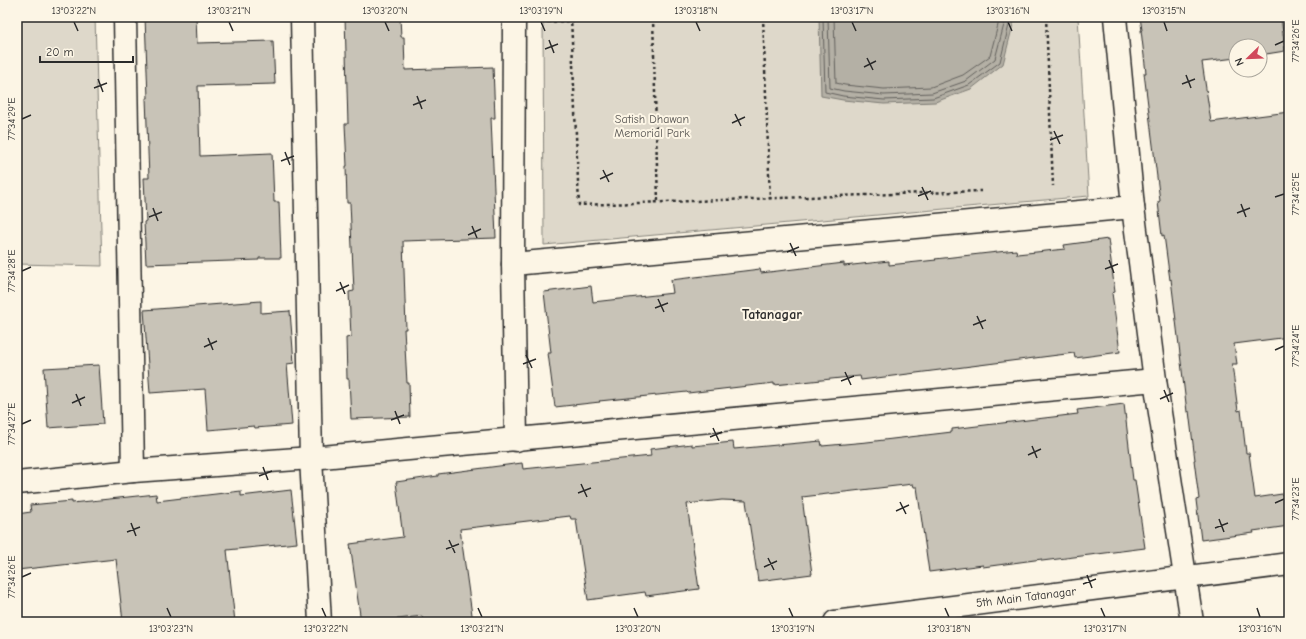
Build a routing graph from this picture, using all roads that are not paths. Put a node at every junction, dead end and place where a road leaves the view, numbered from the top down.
1 (125, 17) edge
2 (302, 17) edge
3 (1115, 17) edge
4 (514, 20) edge
5 (1132, 207) junction
6 (513, 264) junction
7 (1155, 380) junction
8 (516, 440) junction
9 (311, 458) junction
10 (133, 471) junction
11 (17, 483) edge
12 (1289, 564) edge
13 (1186, 577) junction
14 (320, 622) edge
15 (835, 622) edge
16 (1192, 622) edge

1 - 10 street
2 - 9 street
3 - 5 street
4 - 6 street
5 - 6 street
5 - 7 street
6 - 8 street
7 - 8 street
7 - 13 street
8 - 9 street
9 - 10 street
9 - 14 street
10 - 11 street
12 - 13 street, 5th Main Tatanagar
13 - 15 street, 5th Main Tatanagar
13 - 16 street

